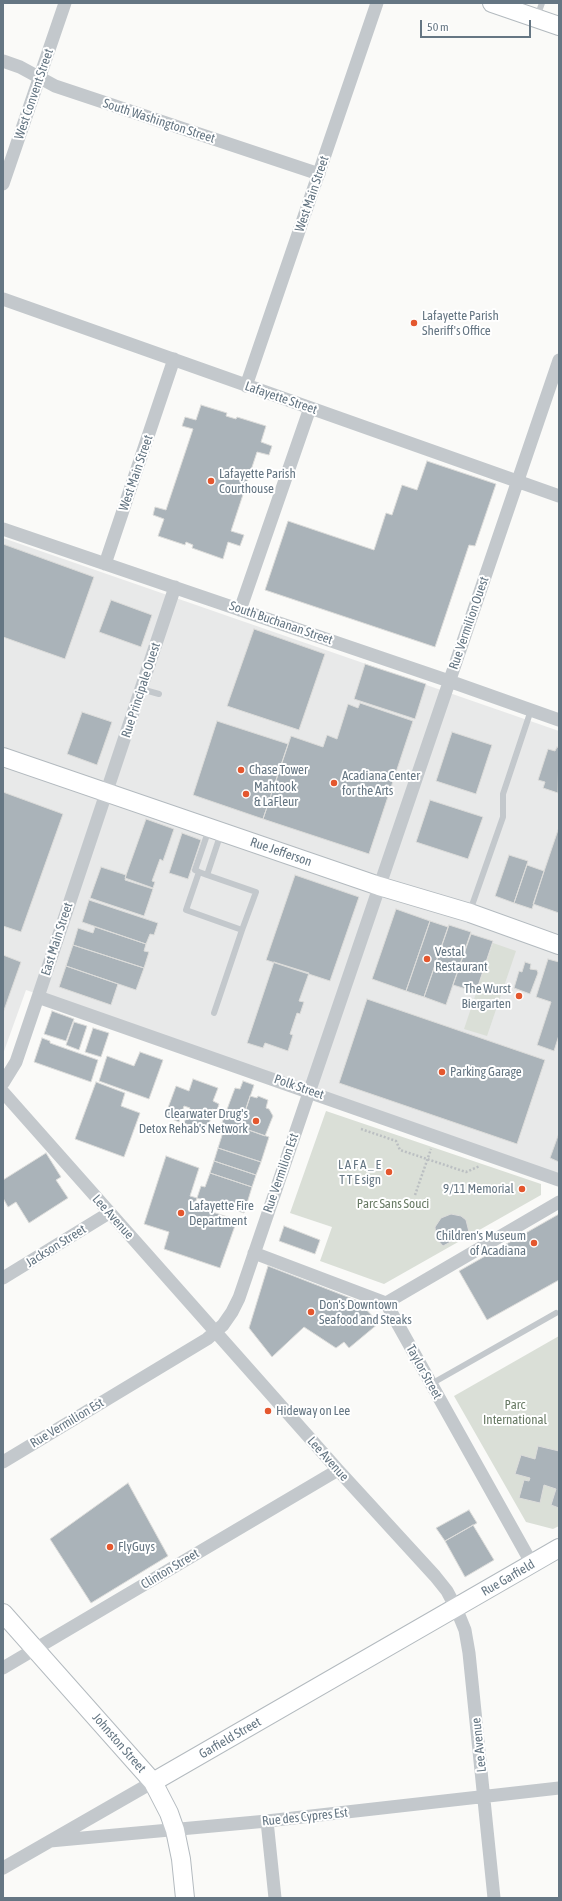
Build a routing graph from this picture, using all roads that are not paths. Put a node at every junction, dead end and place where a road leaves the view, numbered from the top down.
1 (65, 3) edge
2 (377, 3) edge
3 (492, 3) edge
4 (539, 11) edge
5 (559, 26) edge
6 (3, 61) edge
7 (40, 78) junction
8 (319, 174) junction
9 (3, 184) edge
10 (3, 299) edge
11 (174, 359) junction
12 (559, 360) edge
13 (246, 386) junction
14 (310, 408) junction
15 (517, 482) junction
16 (559, 496) edge
17 (3, 529) edge
18 (105, 564) junction
19 (175, 587) junction
20 (240, 610) junction
21 (449, 681) junction
22 (141, 689) junction
23 (159, 694) dead end
24 (531, 710) junction
25 (559, 720) edge
26 (3, 757) edge
27 (106, 793) junction
28 (216, 830) junction
29 (199, 872) junction
30 (207, 875) junction
31 (379, 886) junction
32 (470, 913) junction
33 (242, 930) junction
34 (559, 945) edge
35 (38, 996) junction
36 (214, 1013) dead end
37 (3, 1083) edge
38 (309, 1090) junction
39 (3, 1092) edge
40 (559, 1180) edge
41 (559, 1202) edge
42 (109, 1213) junction
43 (254, 1253) junction
44 (3, 1278) edge
45 (386, 1303) junction
46 (556, 1313) dead end
47 (216, 1333) junction
48 (431, 1384) junction
49 (3, 1462) edge
50 (338, 1470) junction
51 (559, 1548) edge
52 (532, 1564) junction
53 (456, 1608) junction
54 (3, 1613) edge
55 (36, 1648) junction
56 (3, 1668) edge
57 (153, 1782) junction
58 (559, 1788) edge
59 (485, 1798) junction
60 (267, 1821) junction
61 (175, 1830) junction
62 (50, 1841) junction
63 (3, 1868) edge
64 (186, 1898) edge
65 (275, 1898) edge
66 (494, 1898) edge

1 - 7 street, West Convent Street
2 - 8 street, West Main Street
3 - 4 street
4 - 5 street
6 - 7 street, South Washington Street
7 - 8 street, South Washington Street
7 - 9 street, West Convent Street
8 - 13 street, West Main Street
10 - 11 street, Lafayette Street
11 - 13 street, Lafayette Street
11 - 18 street, West Main Street
12 - 15 street, Rue Vermilion Ouest
13 - 14 street, Lafayette Street
14 - 15 street, Lafayette Street
14 - 20 street
15 - 16 street, Lafayette Street
15 - 21 street, Rue Vermilion Ouest
17 - 18 street, South Buchanan Street
18 - 19 street, South Buchanan Street
19 - 20 street, South Buchanan Street
19 - 22 street, Rue Principale Ouest
20 - 21 street, South Buchanan Street
21 - 24 street, South Buchanan Street
21 - 31 street, Rue Vermilion Ouest
22 - 23 lane
22 - 27 street, Rue Principale Ouest
24 - 25 street, South Buchanan Street
24 - 32 lane
26 - 27 street, Rue Jefferson
27 - 28 street, Rue Jefferson
27 - 35 street, East Main Street
28 - 29 lane
28 - 30 lane
28 - 31 street, Rue Jefferson
29 - 30 lane
29 - 33 lane
30 - 33 lane
31 - 32 street, Rue Jefferson
31 - 38 street, Rue Vermilion Est
32 - 34 street, Rue Jefferson
33 - 36 lane
35 - 37 street, East Main Street
35 - 38 street, Polk Street
38 - 40 street, Polk Street
38 - 43 street, Rue Vermilion Est
39 - 42 street, Lee Avenue
41 - 45 street
42 - 44 street, Jackson Street
42 - 47 street, Lee Avenue
43 - 45 street
43 - 47 street, Rue Vermilion Est
45 - 48 street, Taylor Street
46 - 48 lane
47 - 49 street, Rue Vermilion Est
47 - 50 street, Lee Avenue
48 - 52 street, Taylor Street
50 - 53 street, Lee Avenue
50 - 55 street, Clinton Street
51 - 52 street, Rue Garfield
52 - 53 street, Rue Garfield
53 - 57 street, Garfield Street
53 - 59 street, Lee Avenue
54 - 55 street, Johnston Street
55 - 56 street, Clinton Street
55 - 57 street, Johnston Street
57 - 61 street, Johnston Street
57 - 62 street, Garfield Street
58 - 59 street, Rue des Cypres Est
59 - 60 street, Rue des Cypres Est
59 - 66 street, Lee Avenue
60 - 61 street, Rue des Cypres Est
60 - 65 street
61 - 62 street, Rue des Cypres Est
61 - 64 street, Johnston Street
62 - 63 street, Garfield Street

